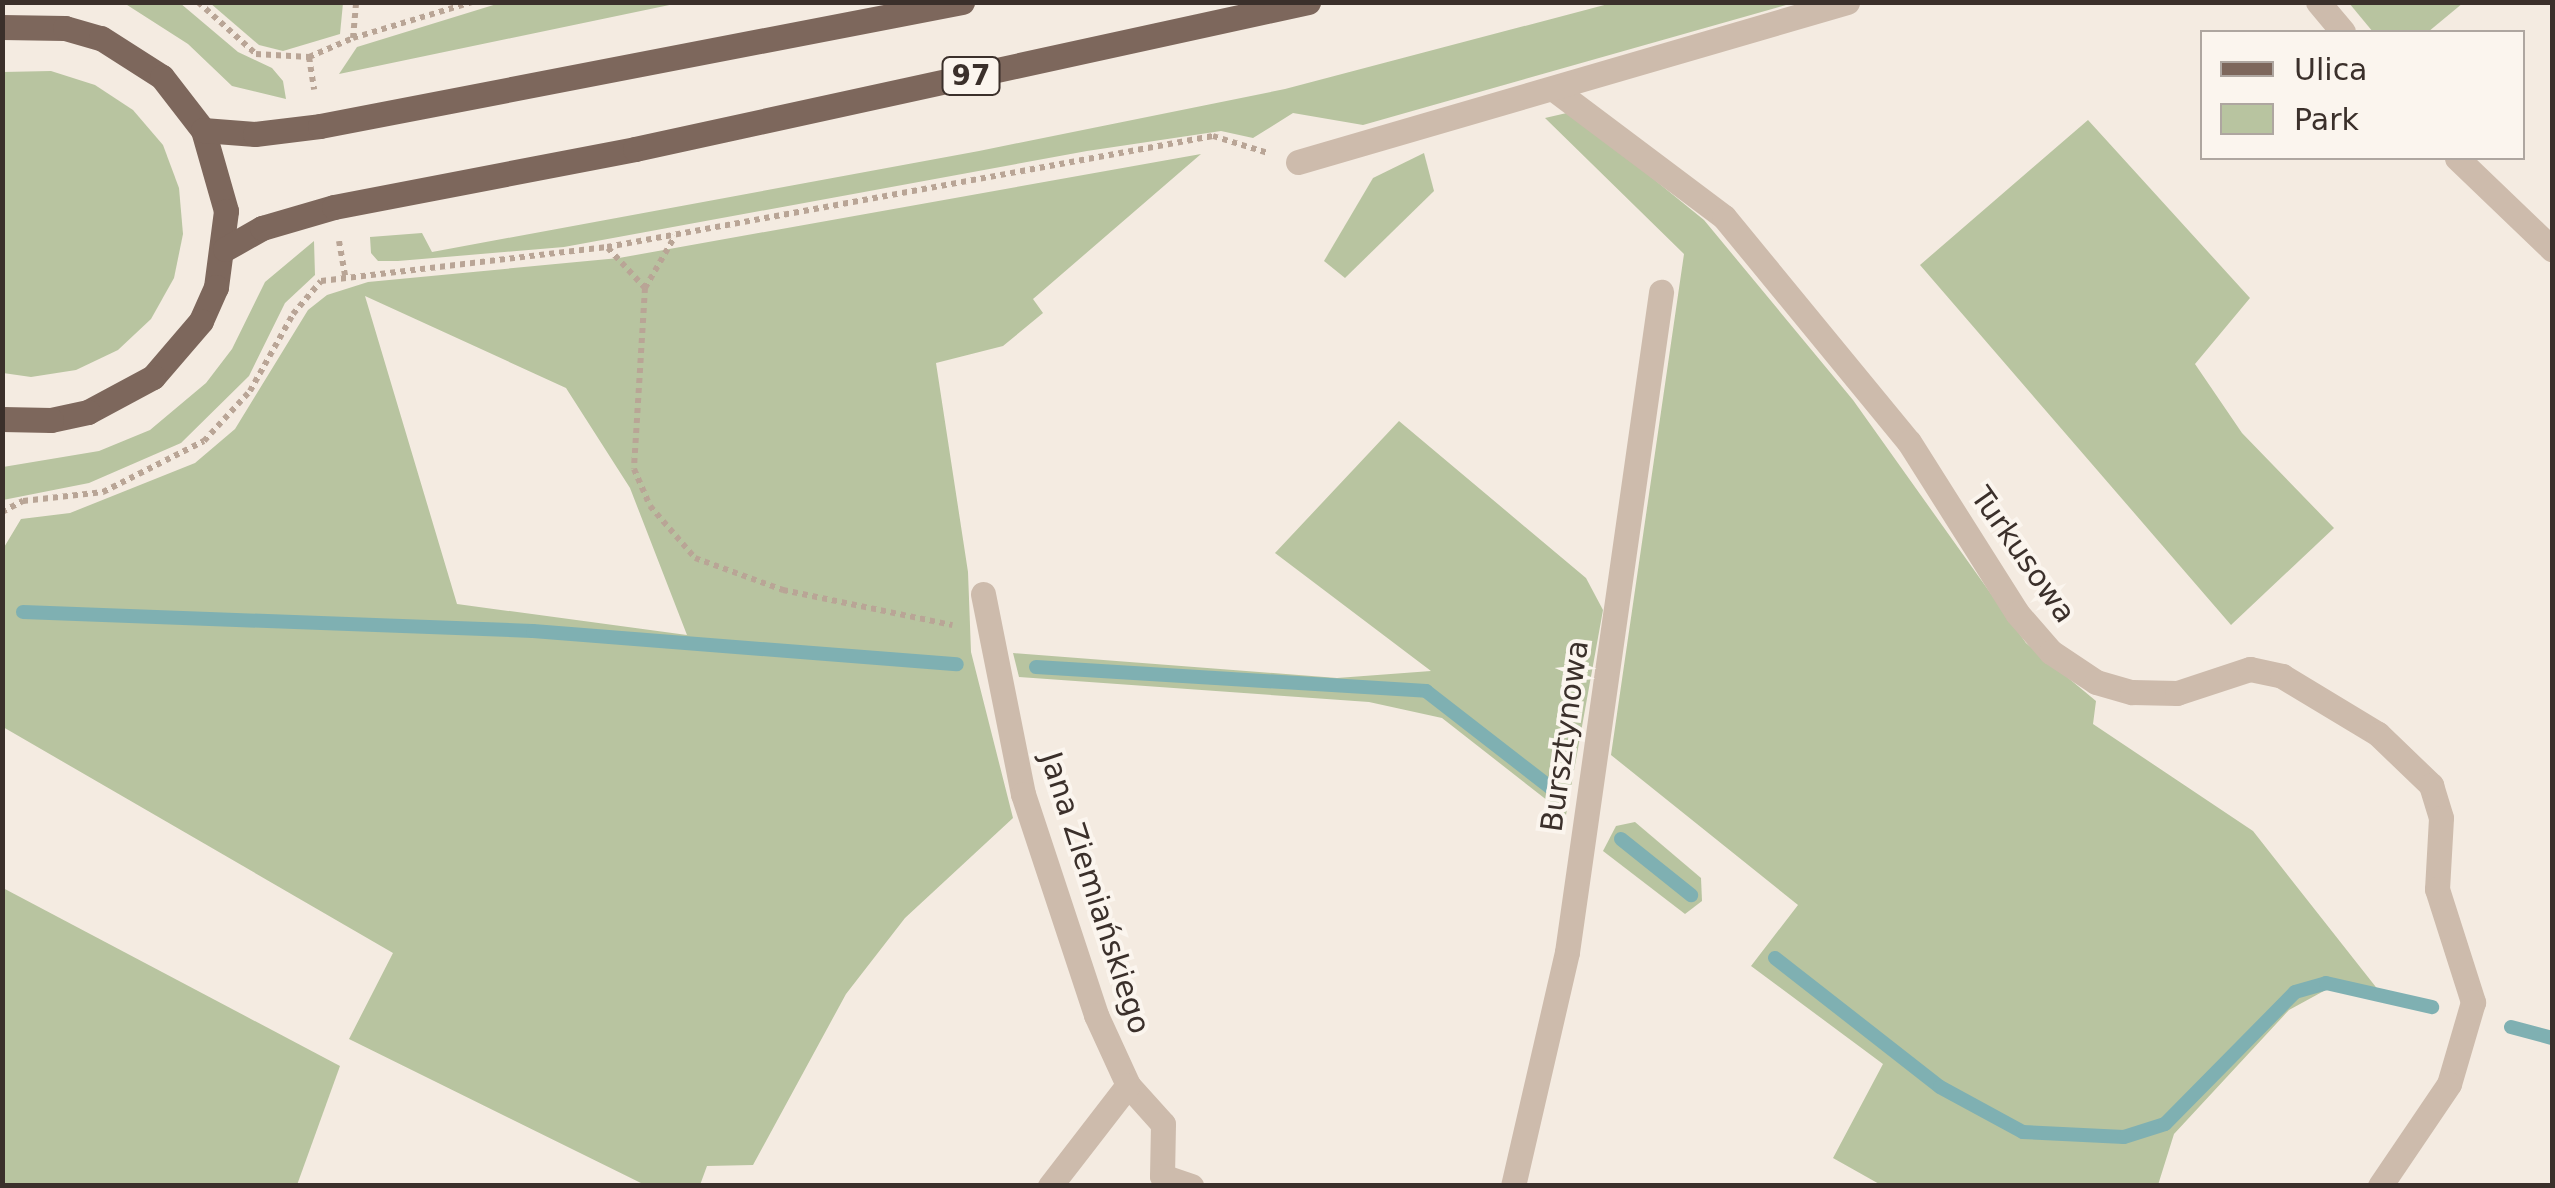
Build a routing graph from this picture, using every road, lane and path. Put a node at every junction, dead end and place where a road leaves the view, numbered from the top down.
1 (198, 2) edge
2 (356, 2) edge
3 (472, 2) edge
4 (962, 2) edge
5 (1308, 2) edge
6 (1848, 2) edge
7 (2318, 2) edge
8 (2, 27) edge
9 (2341, 30) edge
10 (353, 38) junction
11 (308, 57) junction
12 (1555, 90) junction
13 (320, 126) junction
14 (203, 130) junction
15 (2459, 160) edge
16 (1298, 162) joint
17 (334, 207) junction
18 (675, 235) junction
19 (608, 247) junction
20 (2552, 249) edge
21 (225, 250) junction
22 (345, 276) junction
23 (646, 288) junction
24 (1661, 292) dead end
25 (6, 422) edge
26 (2, 512) edge
27 (983, 594) dead end
28 (994, 654) junction
29 (1128, 1085) junction
30 (1152, 1181) edge
31 (1050, 1186) edge
32 (1191, 1186) edge
33 (1513, 1186) edge
34 (2380, 1186) edge

1 - 11 path
2 - 10 path
3 - 10 path
4 - 13 main road
5 - 17 main road, 97
6 - 12 street
7 - 9 street
8 - 14 main road
10 - 11 path
11 - 13 path
12 - 16 street
12 - 34 street, Turkusowa
13 - 14 main road
14 - 21 main road
15 - 20 street
16 - 18 path
17 - 21 main road, 97
17 - 22 path
18 - 19 path
18 - 23 path
19 - 22 path
19 - 23 path
21 - 25 main road
22 - 26 path
23 - 28 path
24 - 33 street, Bursztynowa
27 - 28 street, Jana Ziemiańskiego
28 - 29 street, Jana Ziemiańskiego
29 - 30 street, Jana Ziemiańskiego
29 - 31 street
30 - 32 street

